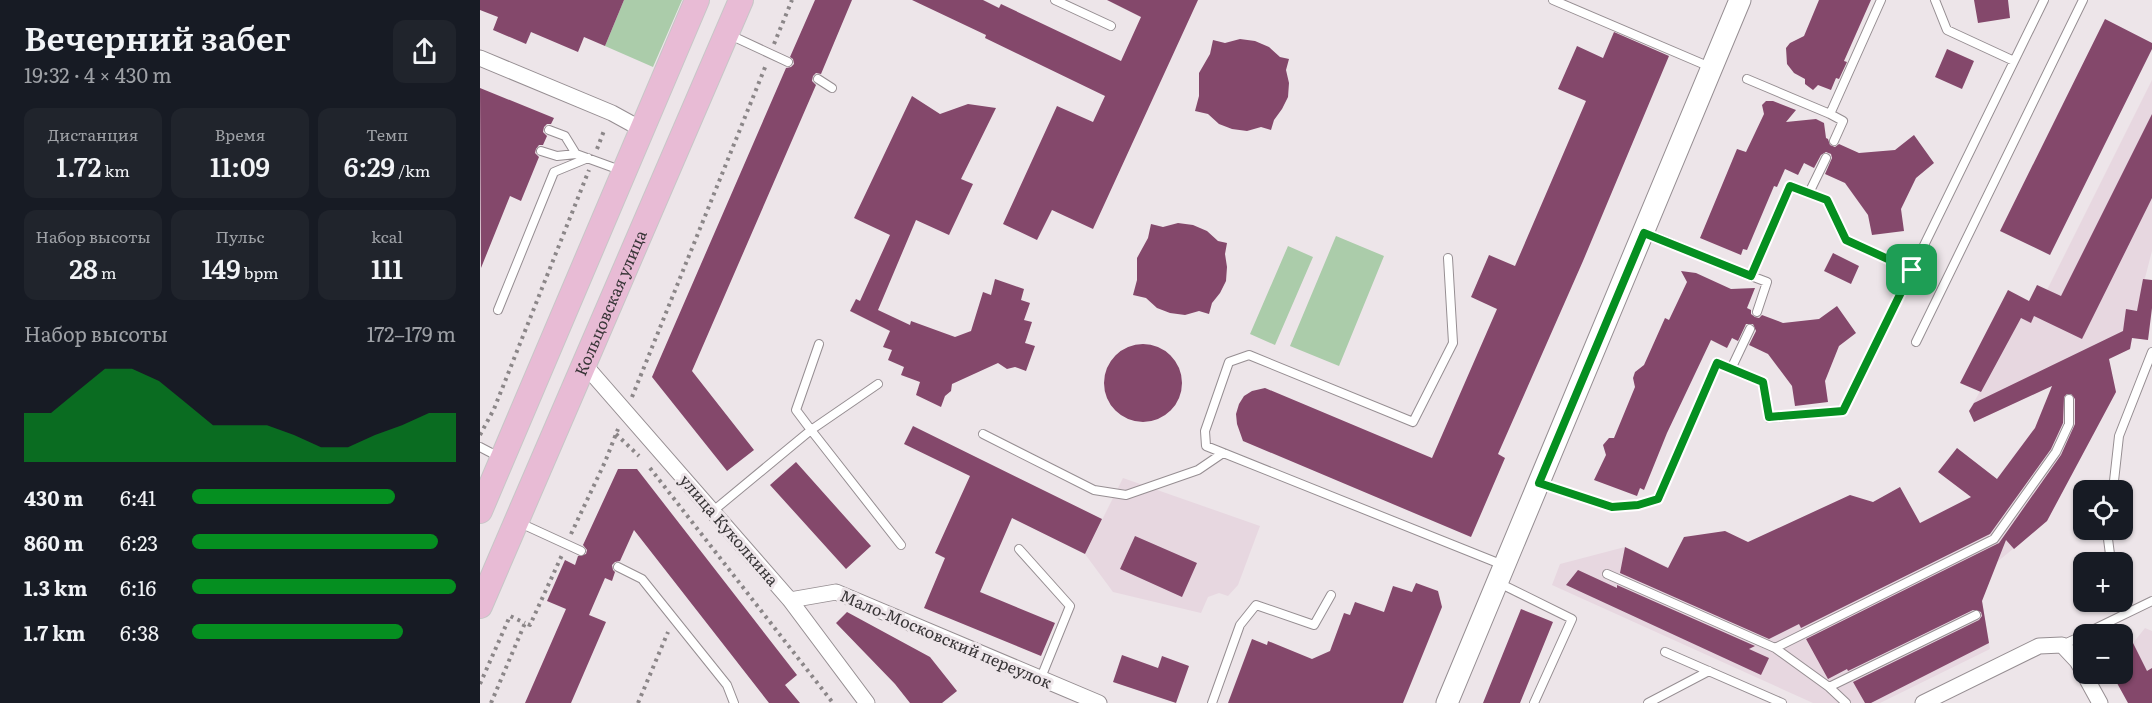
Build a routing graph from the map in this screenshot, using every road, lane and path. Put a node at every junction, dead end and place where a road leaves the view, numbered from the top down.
1 (698, 0) edge
2 (741, 0) edge
3 (792, 0) edge
4 (1054, 0) edge
5 (1553, 0) edge
6 (1582, 0) edge
7 (1740, 0) edge
8 (1881, 0) edge
9 (1935, 0) edge
10 (2044, 0) edge
11 (2083, 0) edge
12 (1578, 10) junction
13 (1111, 26) dead end
14 (726, 33) junction
15 (771, 53) junction
16 (480, 58) edge
17 (2014, 61) junction
18 (788, 63) dead end
19 (1711, 68) junction
20 (1747, 79) dead end
21 (818, 80) dead end
22 (832, 87) dead end
23 (612, 113) junction
24 (1830, 114) junction
25 (549, 130) dead end
26 (643, 130) junction
27 (1833, 141) dead end
28 (541, 152) dead end
29 (576, 154) junction
30 (1826, 158) dead end
31 (591, 159) junction
32 (625, 172) junction
33 (1809, 193) junction
34 (1644, 233) junction
35 (1448, 258) dead end
36 (1912, 270) junction
37 (1751, 276) junction
38 (498, 310) dead end
39 (1757, 312) dead end
40 (1750, 329) dead end
41 (1916, 342) dead end
42 (819, 344) dead end
43 (2152, 352) edge
44 (583, 363) junction
45 (1731, 369) junction
46 (878, 384) dead end
47 (2069, 399) dead end
48 (626, 412) junction
49 (811, 430) junction
50 (616, 434) junction
51 (983, 434) dead end
52 (480, 436) edge
53 (480, 447) edge
54 (1223, 453) junction
55 (502, 459) junction
56 (2114, 480) edge
57 (1539, 483) junction
58 (480, 511) edge
59 (713, 511) junction
60 (516, 521) junction
61 (566, 545) junction
62 (901, 545) dead end
63 (1020, 549) dead end
64 (581, 551) dead end
65 (618, 567) dead end
66 (1501, 574) junction
67 (1607, 574) dead end
68 (1331, 596) dead end
69 (790, 600) junction
70 (2152, 601) edge
71 (480, 606) edge
72 (1976, 615) dead end
73 (674, 619) junction
74 (525, 623) junction
75 (2106, 624) edge
76 (2073, 640) edge
77 (2062, 645) junction
78 (1775, 648) junction
79 (1665, 652) dead end
80 (2073, 657) edge
81 (1709, 671) junction
82 (1040, 680) junction
83 (480, 684) edge
84 (2090, 684) edge
85 (1829, 687) junction
86 (491, 703) edge
87 (638, 703) edge
88 (734, 703) edge
89 (833, 703) edge
90 (867, 703) edge
91 (1099, 703) edge
92 (1212, 703) edge
93 (1447, 703) edge
94 (1534, 703) edge
95 (1648, 703) edge
96 (1782, 703) edge
97 (1846, 703) edge
98 (1923, 703) edge
99 (2100, 703) edge

1 - 26 main road
2 - 14 main road, Кольцовская улица
3 - 15 path
4 - 13 lane
5 - 12 lane
6 - 12 lane
7 - 19 street
8 - 24 lane
9 - 17 lane
10 - 17 lane
11 - 41 lane
12 - 19 lane
14 - 15 lane
14 - 44 main road, Кольцовская улица
15 - 18 lane
15 - 48 path
16 - 23 street
17 - 36 lane
19 - 34 street
20 - 24 lane
21 - 22 lane
23 - 26 street
23 - 31 path
24 - 27 lane
25 - 29 lane
26 - 32 main road
28 - 29 lane
29 - 31 lane
30 - 33 lane
31 - 32 lane
31 - 38 lane
31 - 52 path
32 - 55 main road
33 - 36 lane
33 - 37 lane
34 - 37 lane
34 - 57 street
35 - 54 lane
36 - 45 lane
37 - 39 lane
40 - 45 lane
42 - 49 lane
43 - 56 lane
44 - 48 street, улица Куколкина
44 - 60 main road, Кольцовская улица
45 - 57 lane
46 - 49 lane
47 - 78 lane
48 - 50 path
48 - 59 street, улица Куколкина
49 - 59 lane
49 - 62 lane
50 - 61 path
50 - 89 path
51 - 54 lane
53 - 55 lane
54 - 66 lane
55 - 58 main road
57 - 66 street
59 - 69 street, улица Куколкина
60 - 61 lane
60 - 71 main road, Кольцовская улица
61 - 64 lane
61 - 74 path
63 - 82 lane
65 - 73 lane
66 - 93 street
66 - 94 lane
67 - 78 lane
68 - 92 lane
69 - 82 street, Мало-Московский переулок
69 - 90 street, улица Куколкина
70 - 75 lane
72 - 85 lane
73 - 87 path
73 - 88 lane
74 - 83 path
74 - 86 path
76 - 77 lane
77 - 80 street
77 - 98 street
78 - 85 lane
79 - 81 lane
81 - 95 lane
81 - 96 lane
82 - 91 street, Мало-Московский переулок
84 - 99 street
85 - 97 lane

